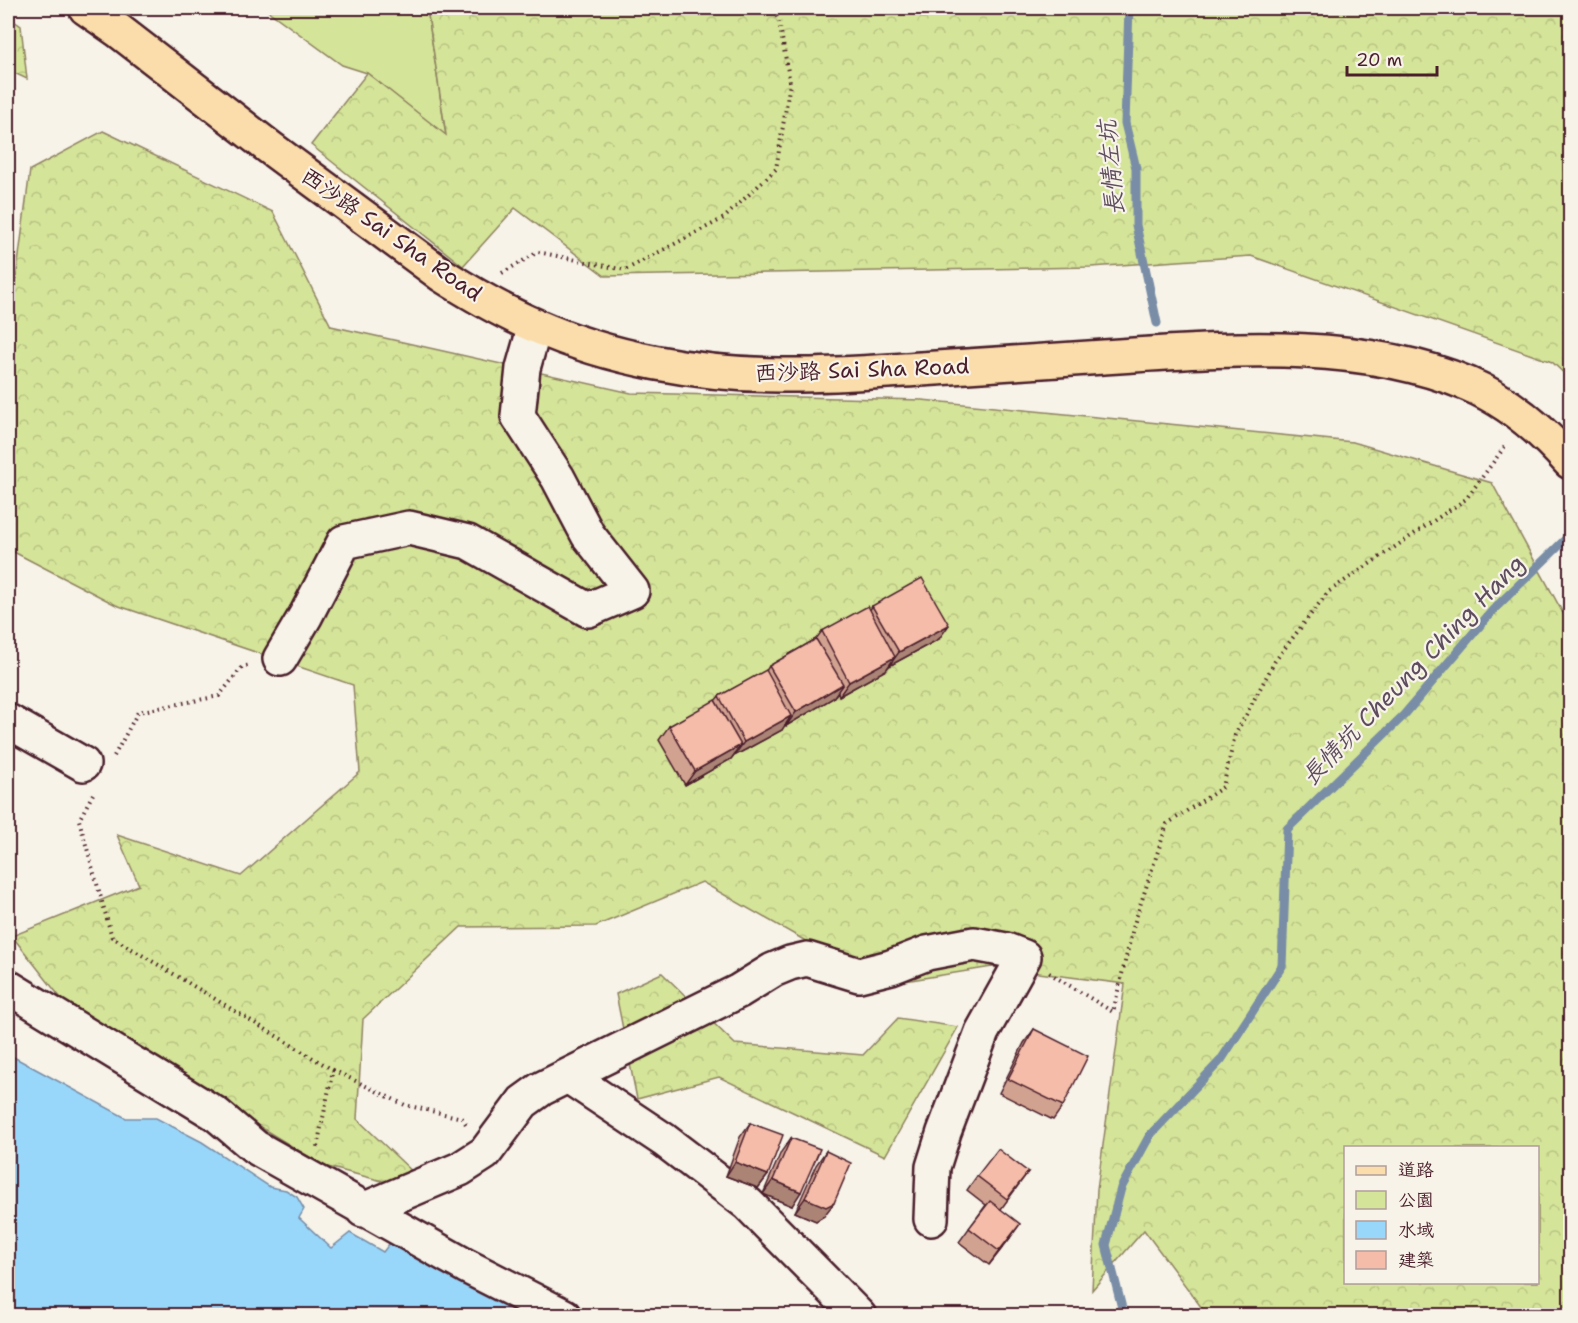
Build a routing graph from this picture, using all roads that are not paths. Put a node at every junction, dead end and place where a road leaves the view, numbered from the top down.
1 (86, 8) edge
2 (535, 326) junction
3 (1570, 462) edge
4 (280, 659) road end
5 (8, 721) edge
6 (96, 772) road end
7 (8, 987) edge
8 (568, 1076) junction
9 (363, 1210) junction
10 (930, 1219) dead end
11 (564, 1316) edge
12 (859, 1316) edge

1 - 2 main road, 西沙路 Sai Sha Road
2 - 3 main road, 西沙路 Sai Sha Road
2 - 4 street
5 - 6 street
7 - 9 street
8 - 9 street
8 - 10 street
8 - 12 street
9 - 11 street

